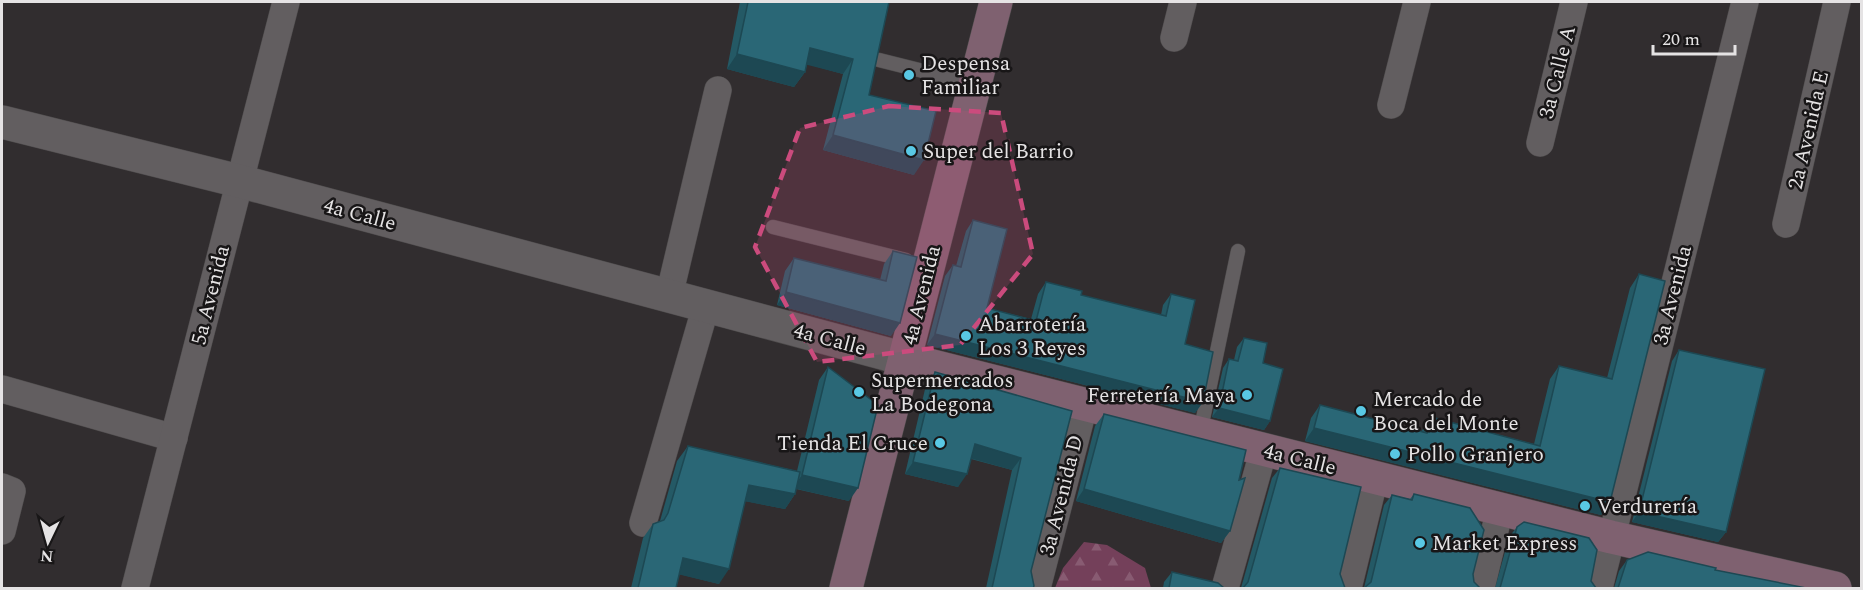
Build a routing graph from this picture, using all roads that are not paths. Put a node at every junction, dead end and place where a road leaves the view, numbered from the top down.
1 (286, 2) edge
2 (996, 2) edge
3 (1183, 2) edge
4 (1417, 2) edge
5 (1574, 2) edge
6 (1745, 2) edge
7 (1838, 2) edge
8 (1174, 38) dead end
9 (879, 60) edge
10 (975, 84) junction
11 (718, 90) dead end
12 (1391, 105) dead end
13 (2, 122) edge
14 (1540, 142) dead end
15 (238, 181) junction
16 (1786, 224) dead end
17 (773, 227) dead end
18 (1238, 251) dead end
19 (928, 266) junction
20 (669, 296) junction
21 (706, 306) junction
22 (905, 359) junction
23 (2, 389) edge
24 (1085, 402) junction
25 (1200, 433) junction
26 (174, 438) junction
27 (1264, 449) junction
28 (1375, 477) junction
29 (2, 487) edge
30 (1500, 509) junction
31 (643, 523) dead end
32 (2, 531) edge
33 (1611, 537) junction
34 (135, 588) edge
35 (846, 588) edge
36 (1037, 588) edge
37 (1225, 588) edge
38 (1348, 588) edge
39 (1481, 588) edge
40 (1599, 588) edge
41 (1835, 588) edge

1 - 15 street, 5a Avenida
2 - 10 main road, 4a Avenida
3 - 8 street
4 - 12 street
5 - 14 street, 3a Calle A
6 - 33 street, 3a Avenida
7 - 16 street, 2a Avenida E
9 - 10 lane
10 - 19 main road, 4a Avenida
11 - 20 street
13 - 15 street, 4a Calle
15 - 20 street, 4a Calle
15 - 26 street, 5a Avenida
17 - 19 lane
18 - 25 lane
19 - 22 main road, 4a Avenida
20 - 21 street, 4a Calle
21 - 22 street, 4a Calle
21 - 31 street
22 - 24 main road, 4a Calle
22 - 35 main road, 4a Avenida
23 - 26 street
24 - 25 main road, 4a Calle
24 - 36 street, 3a Avenida D
25 - 27 main road, 4a Calle
26 - 34 street, 5a Avenida
27 - 28 main road, 4a Calle
27 - 37 street
28 - 30 main road, 4a Calle
28 - 38 street
29 - 32 street
30 - 33 main road, 4a Calle
30 - 39 street
33 - 40 street, 3a Avenida
33 - 41 main road, 4a Calle

